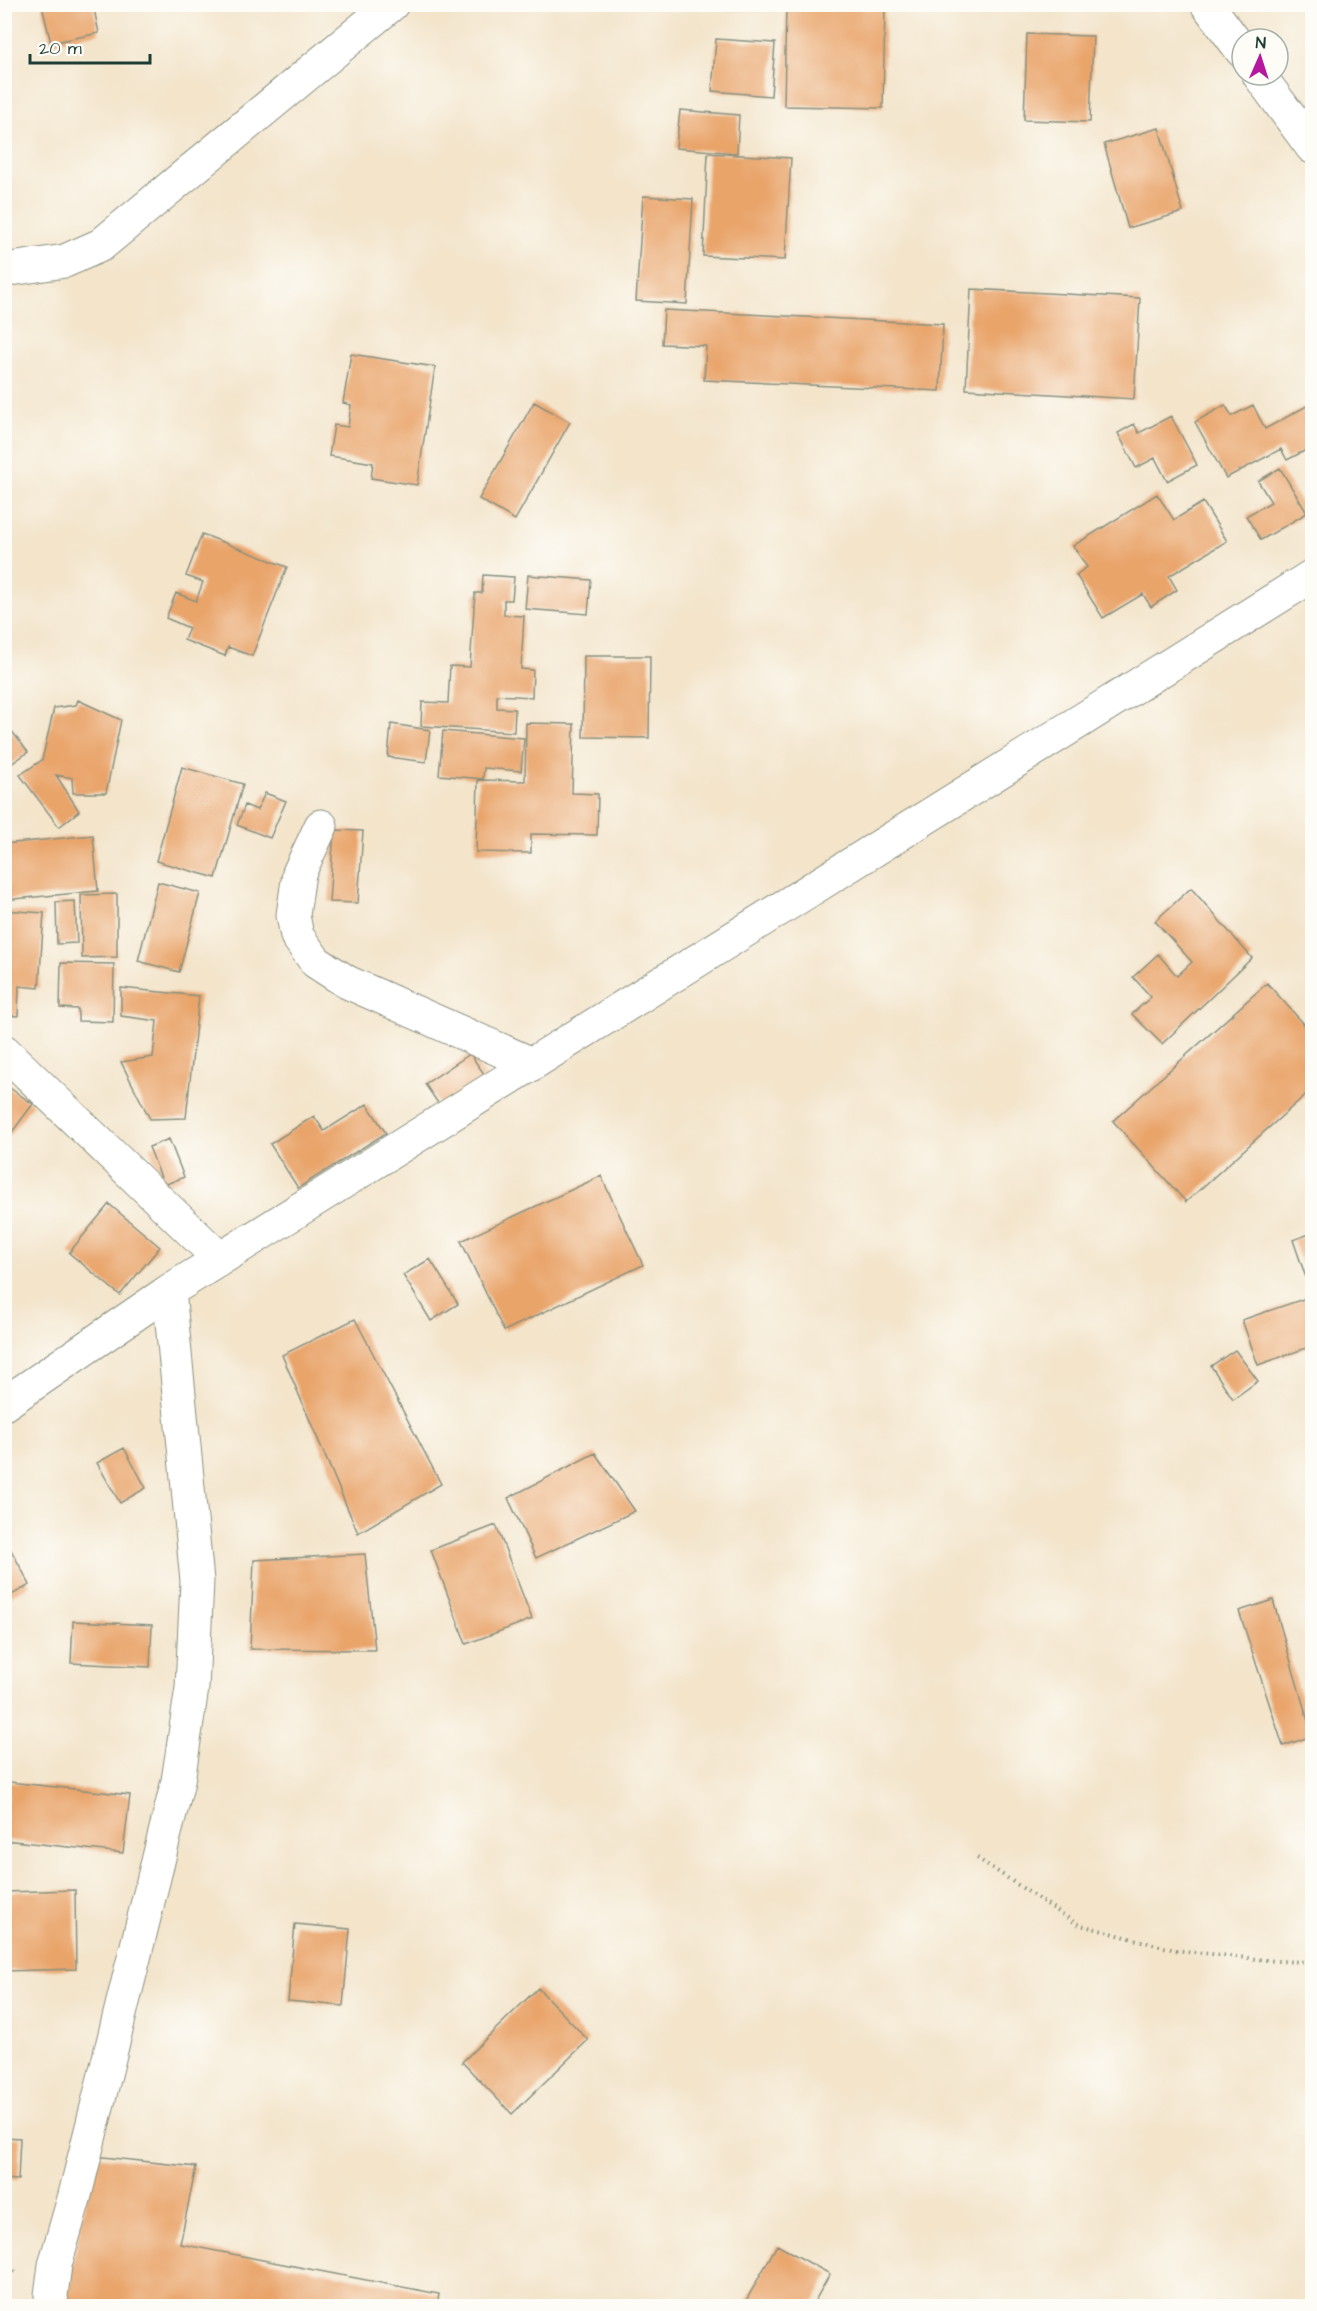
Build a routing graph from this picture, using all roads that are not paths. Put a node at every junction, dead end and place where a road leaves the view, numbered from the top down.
1 (392, 4) edge
2 (1207, 4) edge
3 (1230, 35) edge
4 (1268, 87) edge
5 (1312, 147) edge
6 (9, 272) edge
7 (1312, 576) edge
8 (321, 826) dead end
9 (4, 1051) edge
10 (532, 1064) junction
11 (220, 1259) junction
12 (169, 1291) junction
13 (4, 1404) edge
14 (52, 2307) edge

1 - 6 street
2 - 3 street
4 - 5 street
7 - 10 street
8 - 10 street
9 - 11 street
10 - 11 street
11 - 12 street
12 - 13 street
12 - 14 street

